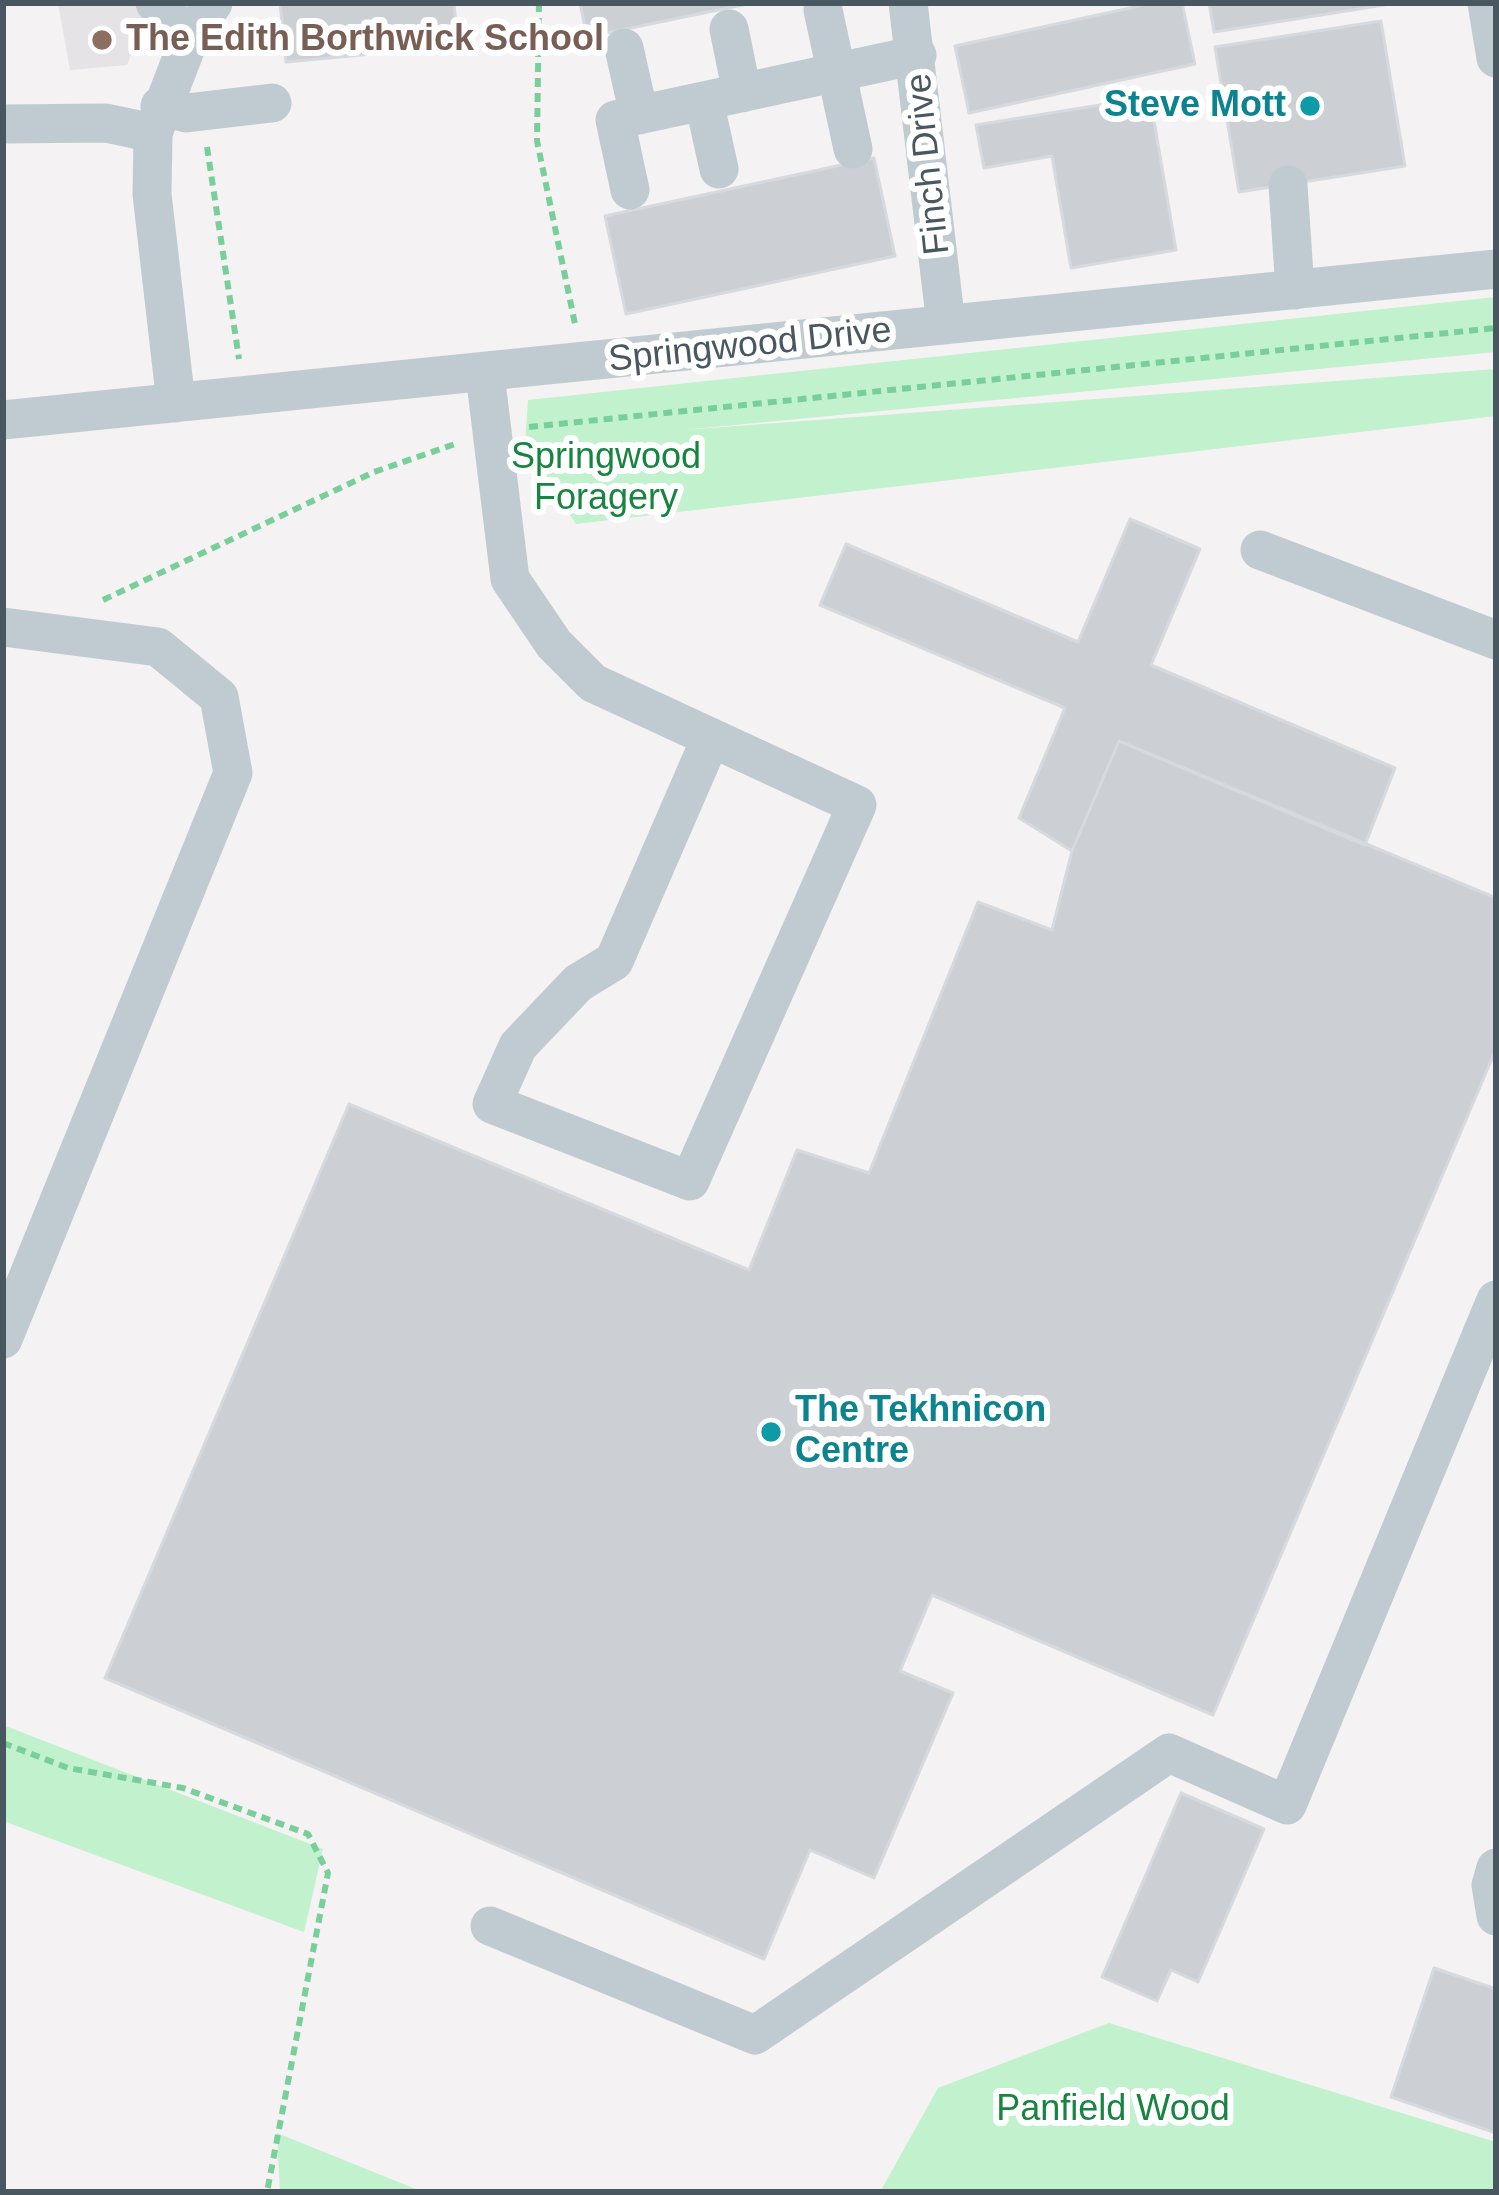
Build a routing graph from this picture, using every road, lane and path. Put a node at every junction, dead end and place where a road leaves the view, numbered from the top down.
1 (155, 3) edge
2 (214, 3) edge
3 (539, 3) edge
4 (908, 3) edge
5 (823, 10) dead end
6 (729, 29) dead end
7 (190, 37) junction
8 (624, 48) dead end
9 (917, 55) junction
10 (836, 72) junction
11 (723, 97) junction
12 (272, 103) dead end
13 (639, 116) junction
14 (157, 120) junction
15 (3, 124) edge
16 (205, 138) dead end
17 (853, 149) dead end
18 (719, 169) dead end
19 (1288, 185) dead end
20 (630, 190) dead end
21 (1496, 269) edge
22 (1294, 290) junction
23 (946, 326) junction
24 (1496, 328) edge
25 (583, 363) junction
26 (241, 372) dead end
27 (485, 374) junction
28 (176, 403) junction
29 (3, 420) edge
30 (494, 431) junction
31 (1260, 550) dead end
32 (101, 602) dead end
33 (3, 627) edge
34 (1496, 640) edge
35 (710, 740) junction
36 (1496, 1300) edge
37 (3, 1339) edge
38 (3, 1743) edge
39 (1496, 1868) edge
40 (1496, 1916) edge
41 (490, 1927) dead end
42 (267, 2192) edge

1 - 7 street
2 - 7 street
3 - 25 path
4 - 9 street, Finch Drive
5 - 10 street
6 - 11 street
7 - 14 street
8 - 13 street
9 - 10 street
9 - 23 street, Finch Drive
10 - 11 street
10 - 17 street
11 - 13 street
11 - 18 street
12 - 14 street
13 - 20 street
14 - 15 street
14 - 28 street
16 - 26 path
19 - 22 street
21 - 22 street, Springwood Drive
22 - 23 street, Springwood Drive
23 - 25 street, Springwood Drive
24 - 30 path
25 - 27 street, Springwood Drive
27 - 28 street, Springwood Drive
27 - 30 street
28 - 29 street, Springwood Drive
30 - 32 path
30 - 35 street
31 - 34 street
33 - 37 street
35 - 35 street
36 - 41 street
38 - 42 path
39 - 40 street

